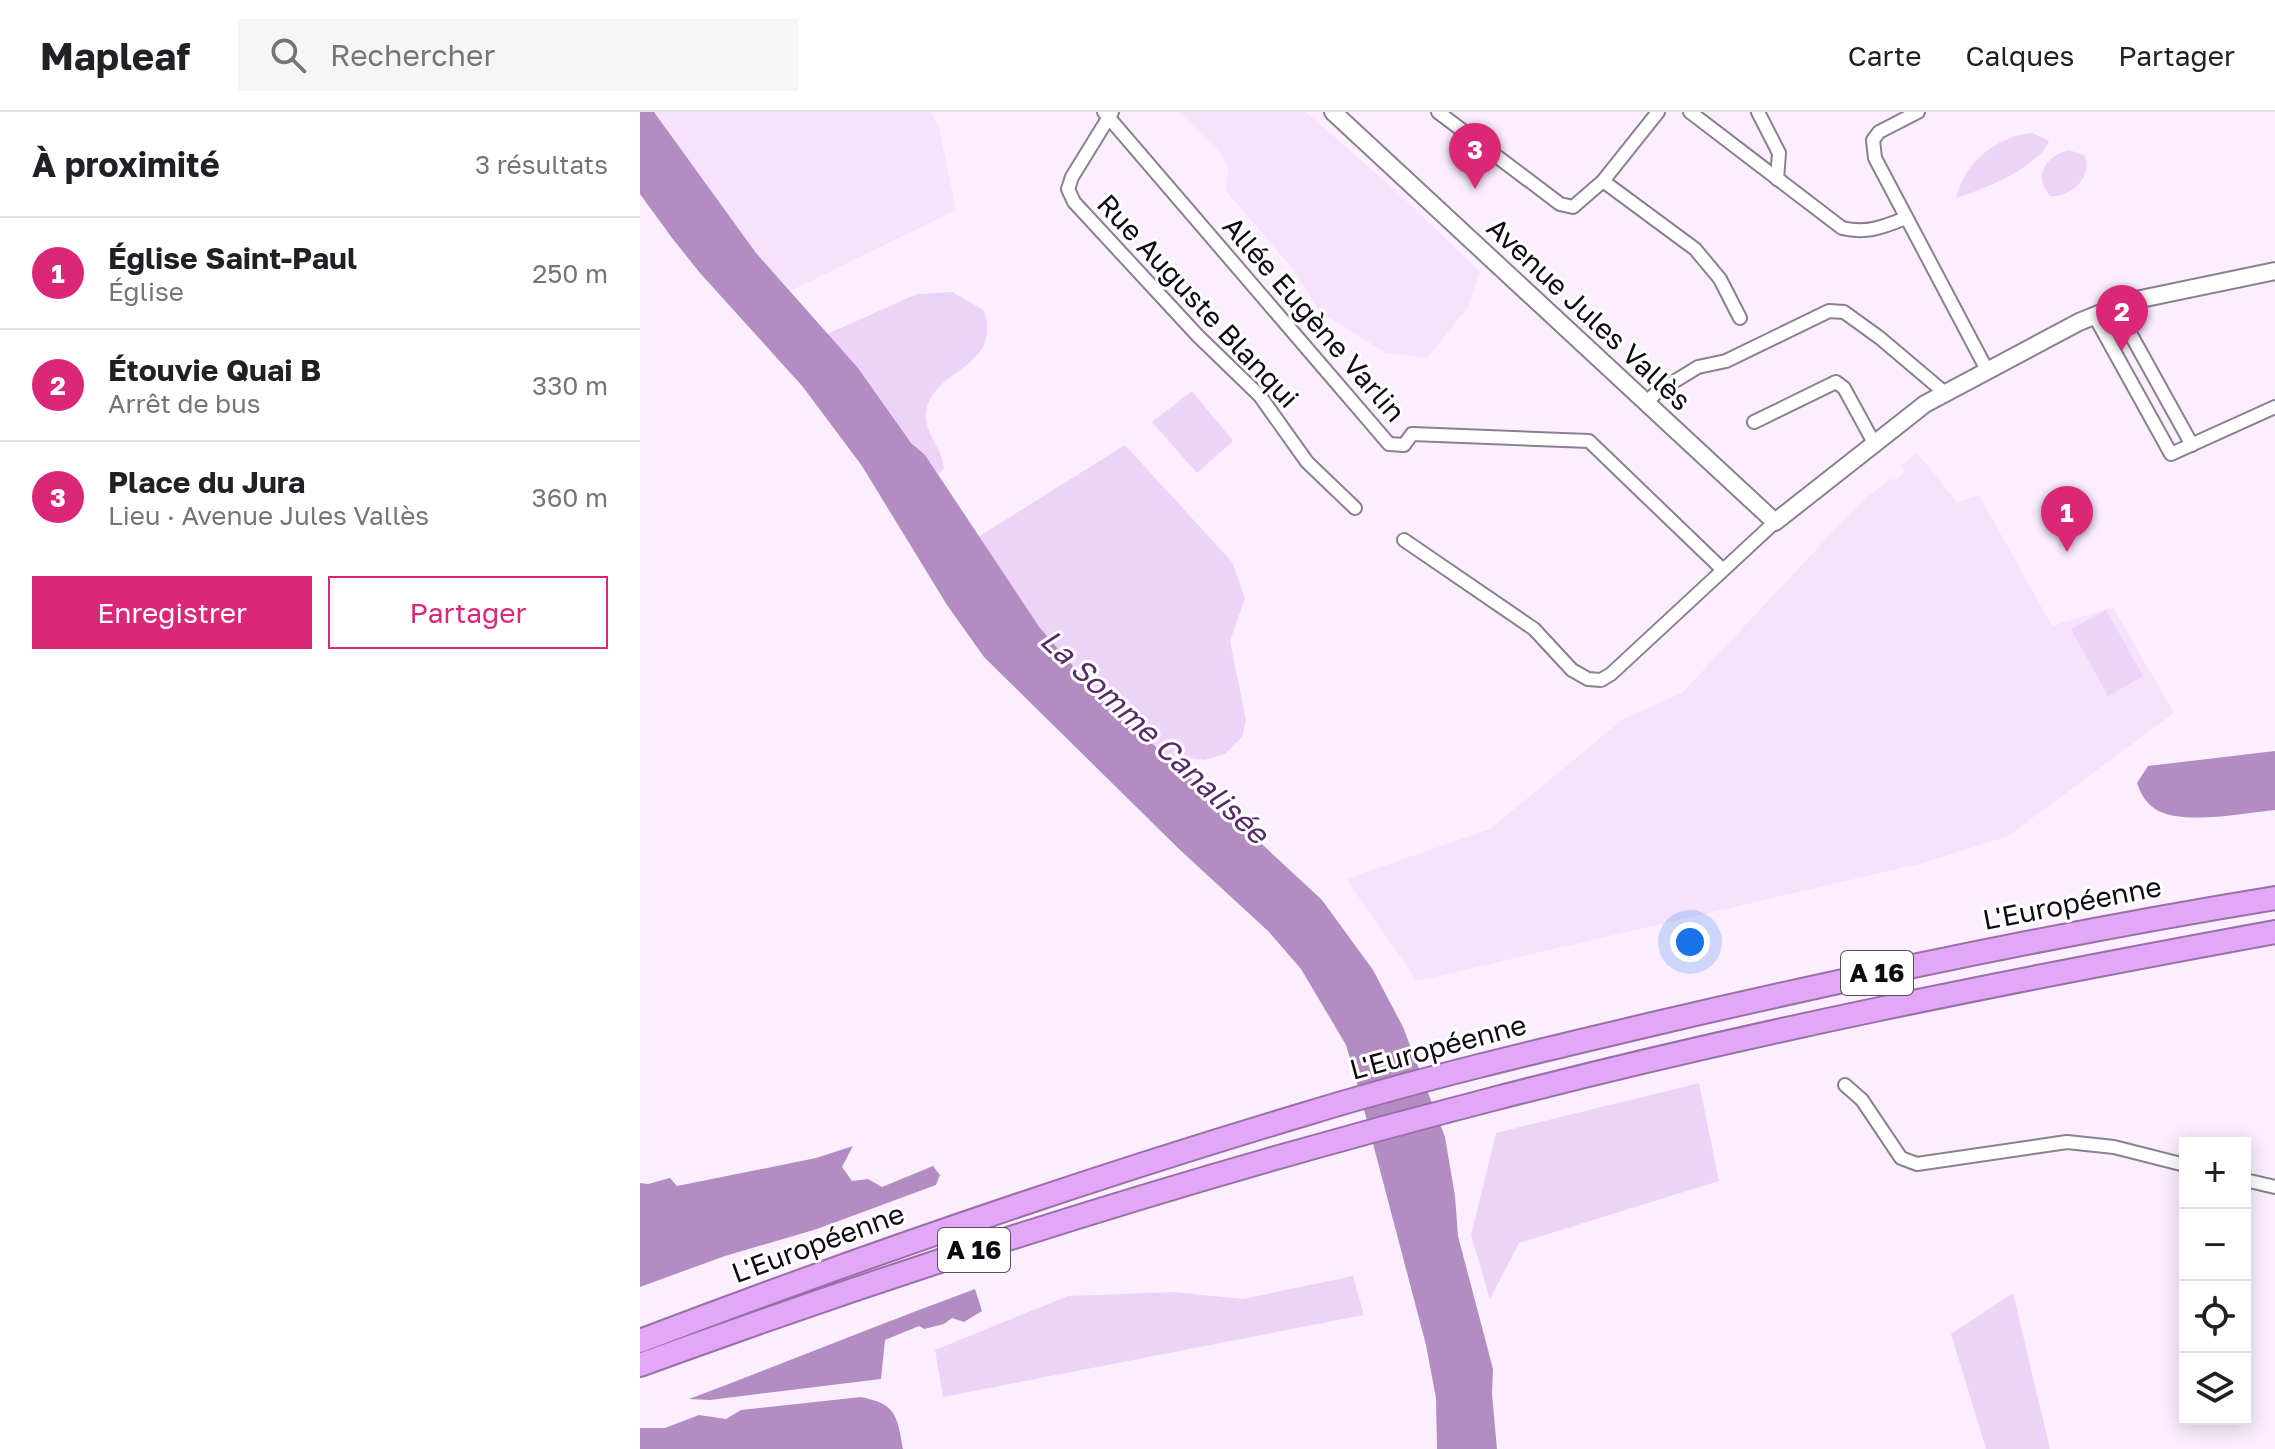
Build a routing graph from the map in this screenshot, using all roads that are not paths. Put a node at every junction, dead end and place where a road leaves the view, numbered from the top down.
1 (1333, 112) edge
2 (1438, 112) edge
3 (1658, 112) edge
4 (1690, 112) edge
5 (1758, 112) edge
6 (1918, 112) edge
7 (1108, 114) edge
8 (1777, 179) junction
9 (1603, 181) junction
10 (1906, 218) junction
11 (2275, 271) edge
12 (2115, 306) junction
13 (2094, 315) junction
14 (1740, 318) dead end
15 (1987, 370) junction
16 (1945, 393) junction
17 (1646, 403) junction
18 (2275, 407) edge
19 (1754, 422) dead end
20 (1874, 443) junction
21 (2192, 445) junction
22 (1355, 508) dead end
23 (1775, 522) junction
24 (1404, 540) dead end
25 (1722, 569) junction
26 (2275, 898) edge
27 (2275, 932) edge
28 (1845, 1085) dead end
29 (2179, 1163) edge
30 (2251, 1181) edge
31 (2275, 1187) edge
32 (640, 1341) edge
33 (640, 1365) edge

1 - 17 street, Avenue Jules Vallès
2 - 9 street
3 - 9 street
4 - 8 street
5 - 8 street
6 - 10 street
7 - 22 street, Rue Auguste Blanqui
7 - 25 street, Allée Eugène Varlin
8 - 10 street
9 - 14 street
10 - 15 street
11 - 12 street
12 - 13 street
12 - 21 street
13 - 15 street
13 - 21 street
15 - 16 street
16 - 17 street
16 - 20 street
17 - 23 street, Avenue Jules Vallès
18 - 21 street
19 - 20 street
20 - 23 street
23 - 25 street
24 - 25 street
26 - 32 highway, L'Européenne / A 16
27 - 33 highway, L'Européenne / A 16
28 - 29 street
30 - 31 street

